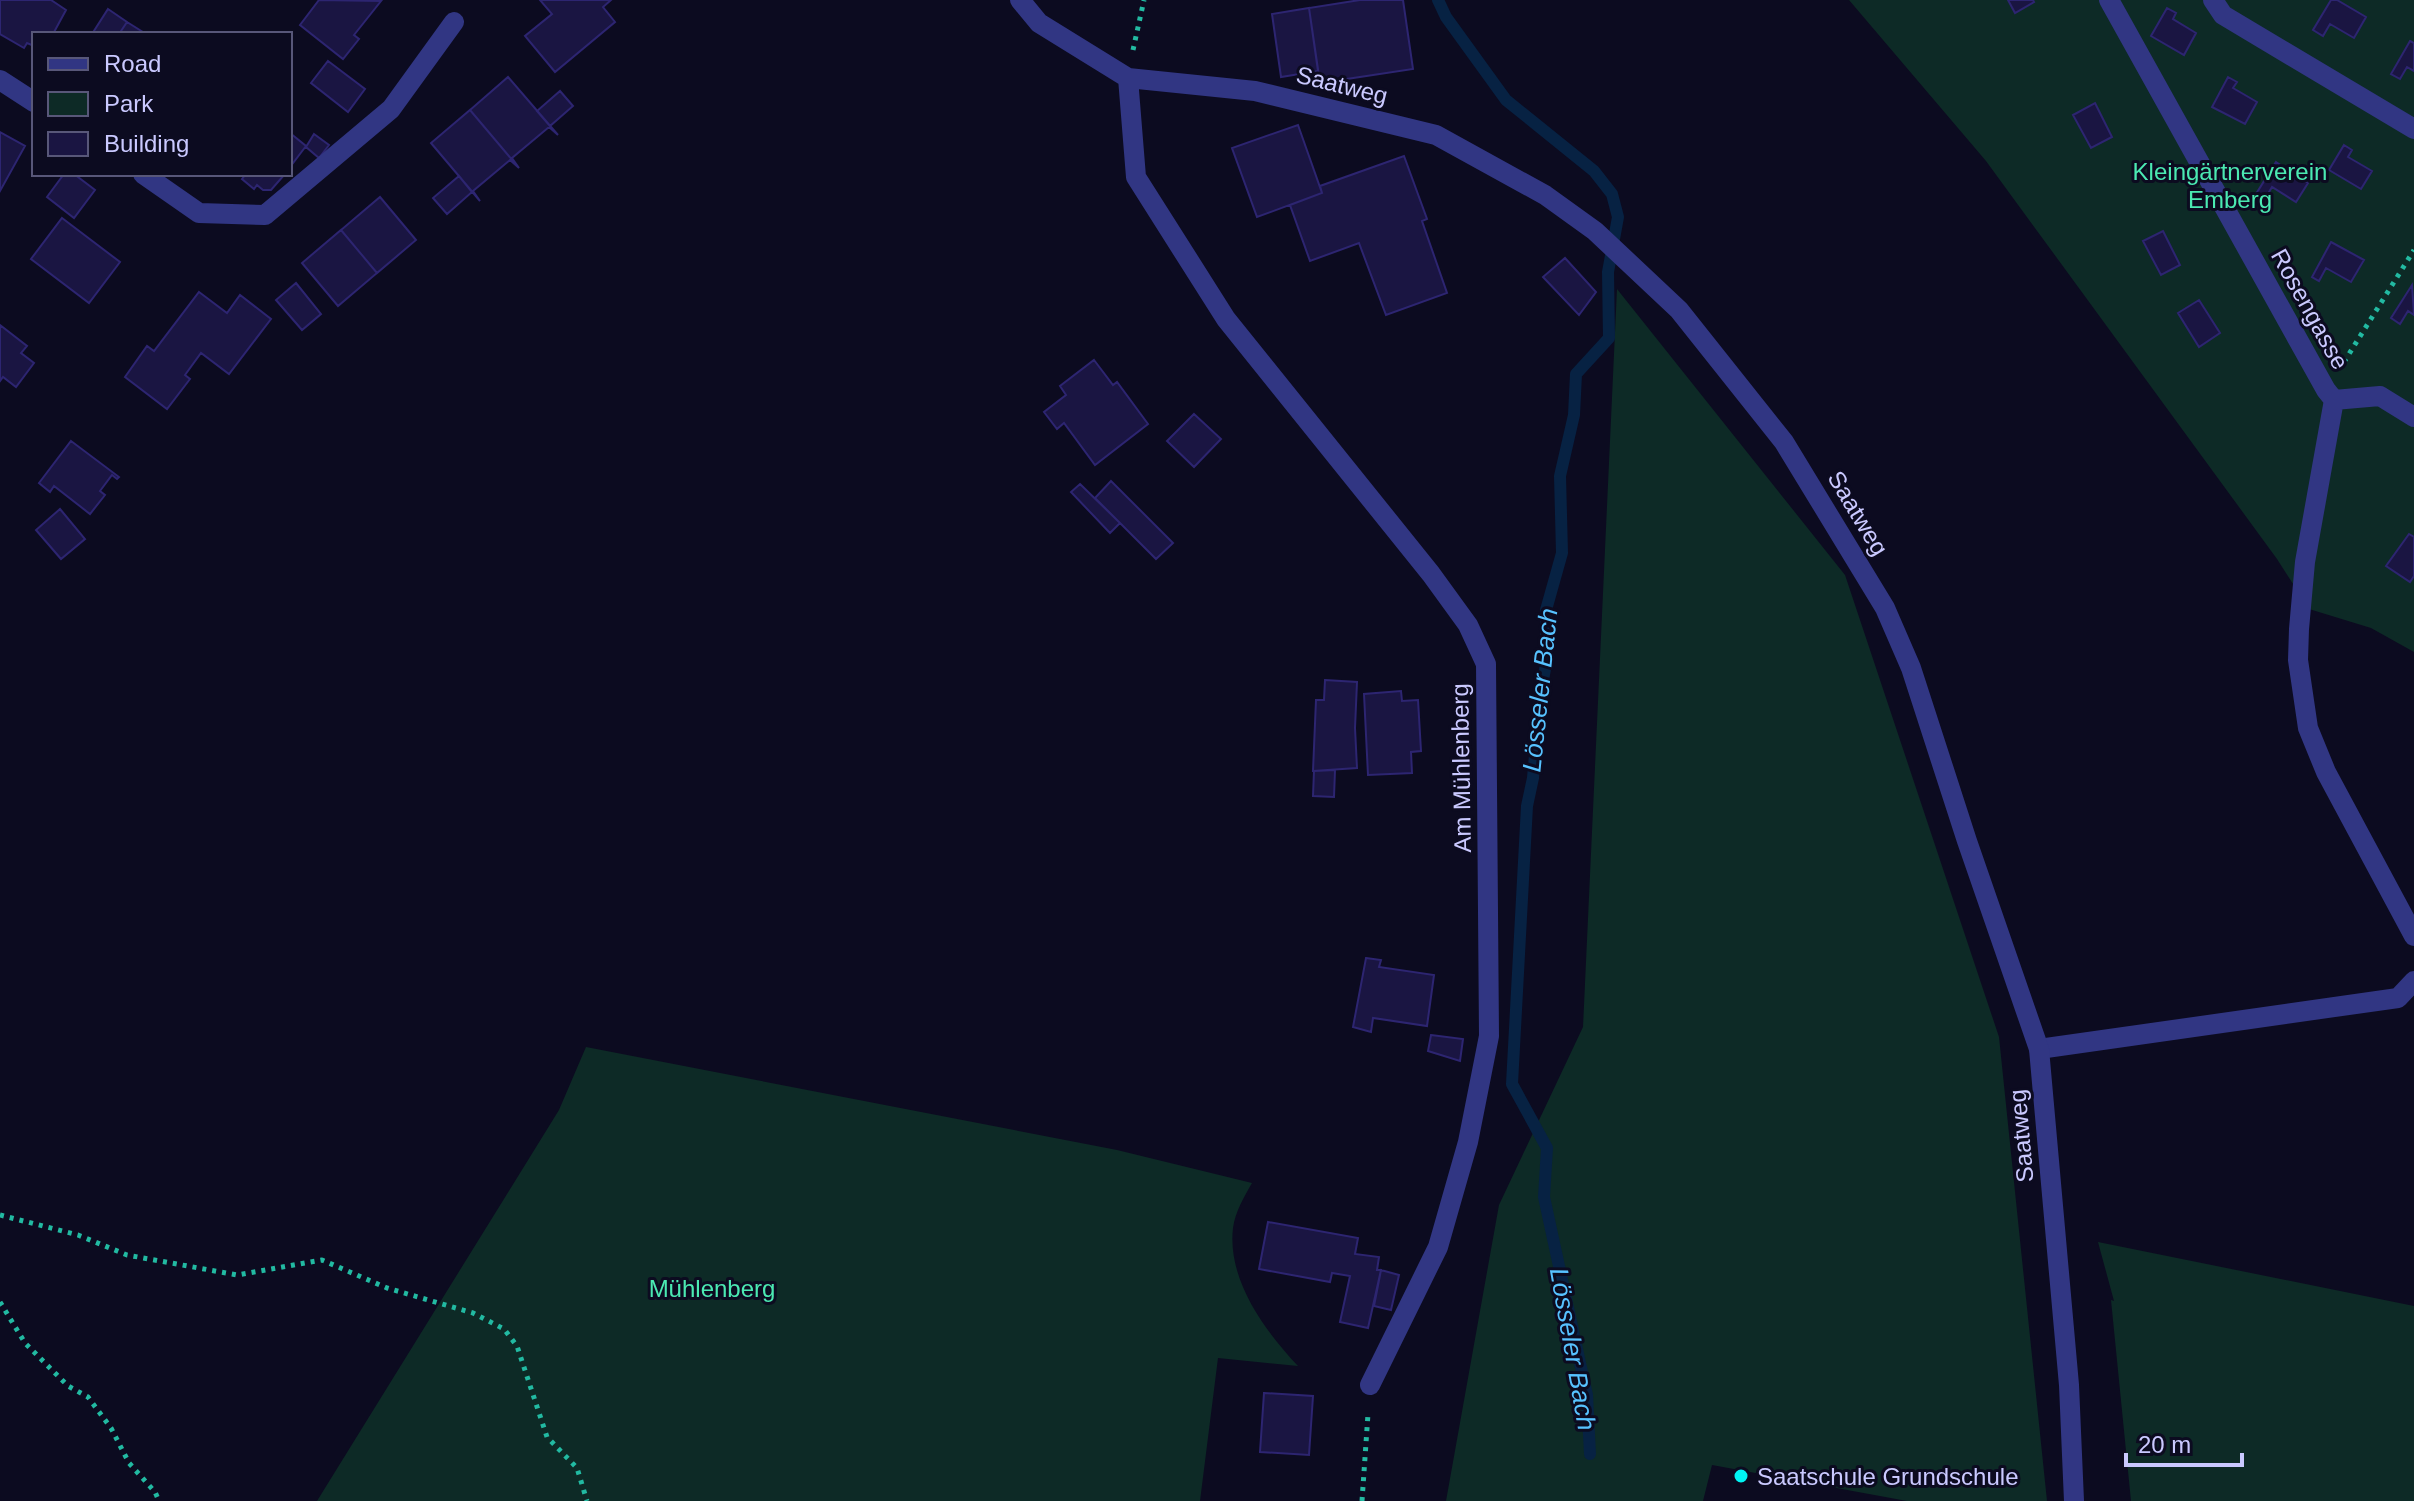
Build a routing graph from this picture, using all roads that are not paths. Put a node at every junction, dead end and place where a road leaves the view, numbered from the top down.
1 (1020, 0) edge
2 (2109, 0) edge
3 (2213, 0) edge
4 (454, 22) dead end
5 (1128, 78) junction
6 (0, 80) edge
7 (32, 101) edge
8 (2414, 129) edge
9 (146, 176) edge
10 (2330, 395) junction
11 (2414, 417) edge
12 (2414, 936) edge
13 (2414, 981) edge
14 (2039, 1049) junction
15 (1370, 1385) road end
16 (2074, 1501) edge

1 - 5 street, Saatweg
2 - 10 street, Rosengasse
3 - 8 street
4 - 9 street
5 - 14 street, Saatweg
5 - 15 street, Am Mühlenberg
6 - 7 street
10 - 11 street, Rosengasse
10 - 12 street
13 - 14 street
14 - 16 street, Saatweg

